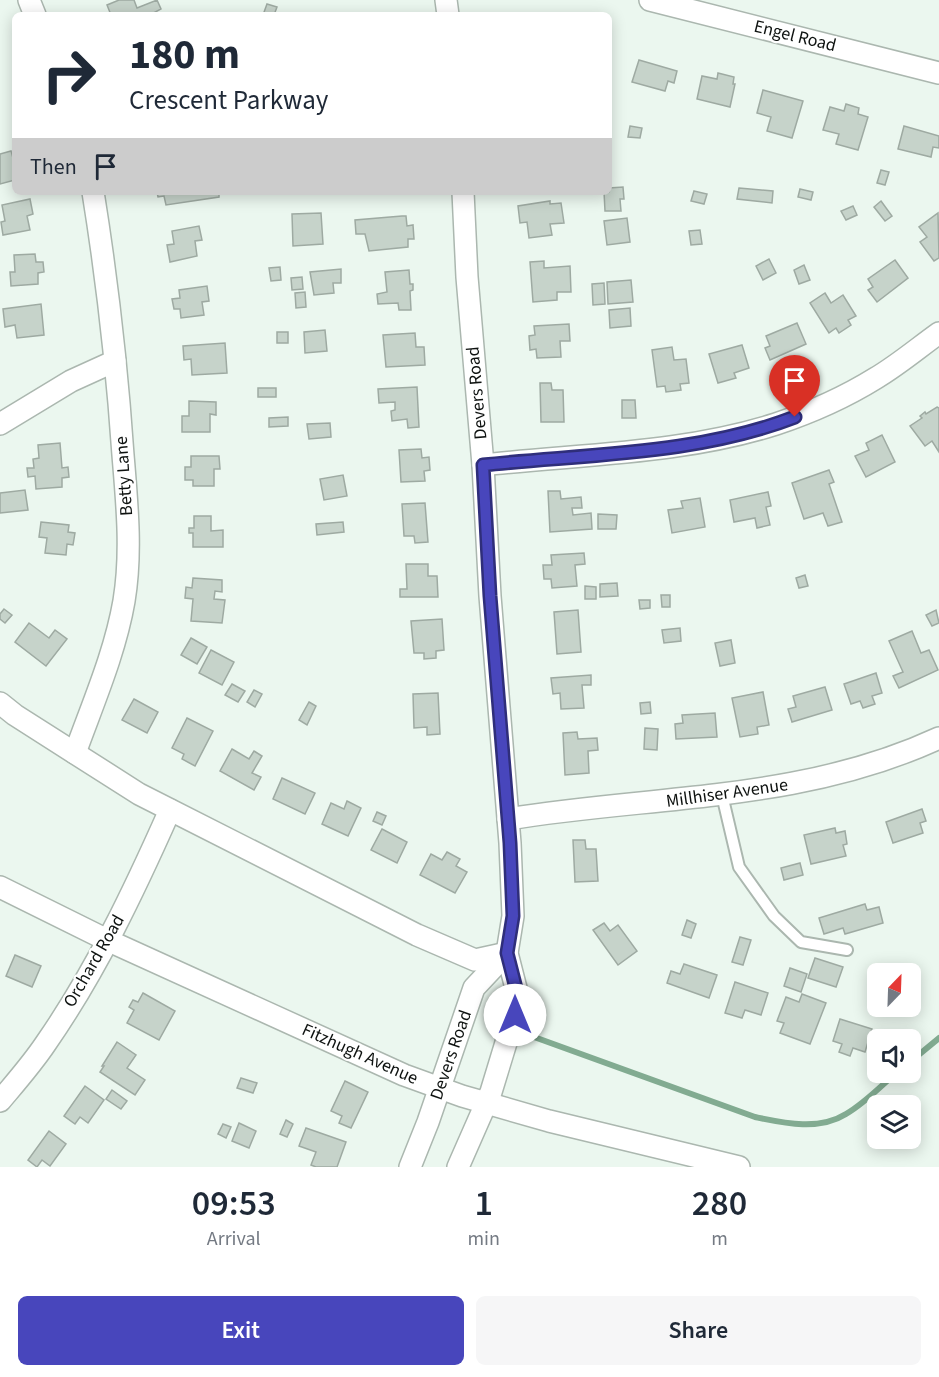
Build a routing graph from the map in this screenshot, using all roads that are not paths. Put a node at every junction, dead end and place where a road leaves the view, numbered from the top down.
1 (650, 0) edge
2 (939, 73) edge
3 (94, 195) edge
4 (463, 195) edge
5 (939, 333) edge
6 (115, 361) junction
7 (0, 424) edge
8 (483, 465) junction
9 (0, 704) edge
10 (939, 738) edge
11 (75, 753) junction
12 (722, 795) junction
13 (170, 810) junction
14 (508, 819) junction
15 (0, 887) edge
16 (107, 940) junction
17 (847, 950) dead end
18 (507, 953) junction
19 (440, 1088) junction
20 (0, 1101) edge
21 (486, 1103) junction
22 (410, 1167) edge
23 (459, 1167) edge
24 (739, 1167) edge

1 - 2 street, Engel Road
3 - 6 street, Betty Lane
4 - 8 street, Devers Road
5 - 8 street
6 - 7 street
6 - 11 street, Betty Lane
8 - 14 street, Devers Road
9 - 11 street
10 - 12 street, Millhiser Avenue
11 - 13 street
12 - 14 street, Millhiser Avenue
12 - 17 lane
13 - 16 street, Orchard Road
13 - 18 street
14 - 18 street, Devers Road
15 - 16 street, Fitzhugh Avenue
16 - 19 street, Fitzhugh Avenue
16 - 20 street, Orchard Road
18 - 19 street, Devers Road
18 - 21 street, Devers Road
19 - 21 street, Fitzhugh Avenue
19 - 22 street, Devers Road
21 - 23 street, Devers Road
21 - 24 street, Fitzhugh Avenue

